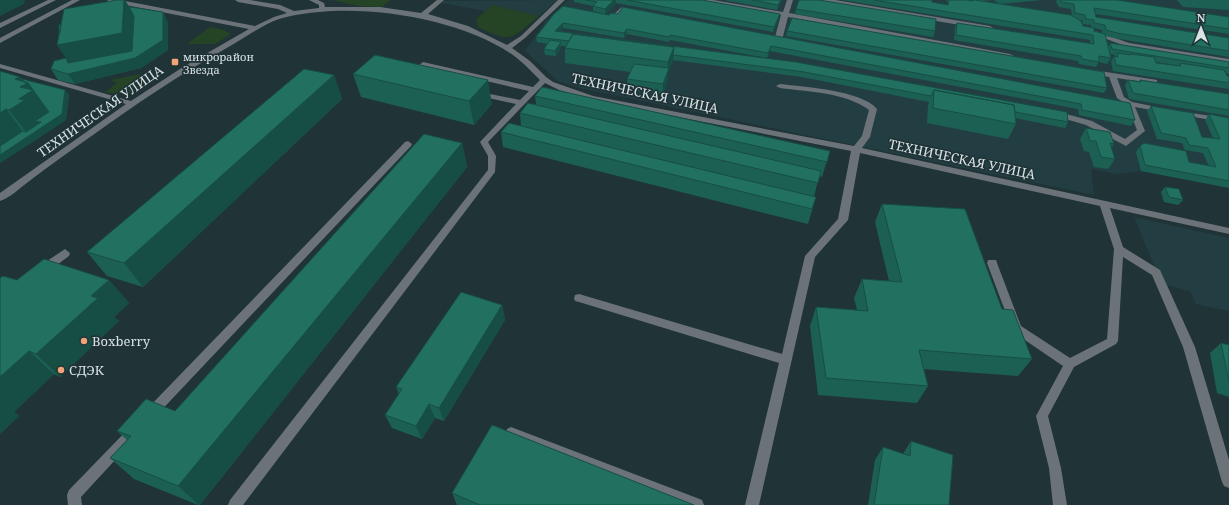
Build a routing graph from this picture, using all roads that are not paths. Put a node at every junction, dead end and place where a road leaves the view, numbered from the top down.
1 (53, 0) edge
2 (77, 0) edge
3 (110, 0) edge
4 (238, 0) edge
5 (312, 0) edge
6 (441, 0) edge
7 (562, 0) edge
8 (701, 0) edge
9 (790, 0) edge
10 (823, 0) edge
11 (322, 8) junction
12 (645, 13) edge
13 (293, 14) junction
14 (785, 14) junction
15 (616, 15) edge
16 (421, 16) junction
17 (0, 26) edge
18 (257, 28) junction
19 (1086, 28) edge
20 (1001, 30) edge
21 (762, 37) edge
22 (0, 41) edge
23 (507, 48) junction
24 (1018, 58) edge
25 (1229, 61) edge
26 (0, 66) edge
27 (1081, 69) edge
28 (1112, 75) junction
29 (417, 80) edge
30 (544, 80) junction
31 (1159, 83) edge
32 (780, 86) dead end
33 (534, 90) junction
34 (469, 91) edge
35 (1114, 101) edge
36 (131, 103) junction
37 (522, 103) junction
38 (1130, 104) junction
39 (1050, 112) edge
40 (1229, 121) edge
41 (408, 144) dead end
42 (856, 149) junction
43 (0, 198) edge
44 (1104, 204) junction
45 (1229, 231) edge
46 (1118, 249) junction
47 (65, 253) dead end
48 (992, 263) dead end
49 (35, 276) edge
50 (579, 298) dead end
51 (786, 360) junction
52 (1070, 364) junction
53 (501, 429) edge
54 (1229, 482) edge
55 (75, 505) edge
56 (235, 505) edge
57 (697, 505) edge
58 (752, 505) edge
59 (1060, 505) edge

1 - 17 street
2 - 22 street
3 - 18 street
4 - 13 street
5 - 11 street
6 - 16 street
7 - 23 street
8 - 14 street
9 - 14 street
10 - 20 street
11 - 13 street, ТЕХНИЧЕСКАЯ УЛИЦА
11 - 16 street, ТЕХНИЧЕСКАЯ УЛИЦА
12 - 15 street
13 - 18 street, ТЕХНИЧЕСКАЯ УЛИЦА
14 - 21 street
14 - 24 street
16 - 23 street, ТЕХНИЧЕСКАЯ УЛИЦА
18 - 36 street, ТЕХНИЧЕСКАЯ УЛИЦА
19 - 25 street
23 - 30 street, ТЕХНИЧЕСКАЯ УЛИЦА
26 - 36 street
27 - 28 street
28 - 31 street
28 - 38 street
29 - 33 street
30 - 33 street
30 - 42 street, ТЕХНИЧЕСКАЯ УЛИЦА
32 - 42 street
33 - 37 street
34 - 37 street
35 - 38 street
36 - 43 street, ТЕХНИЧЕСКАЯ УЛИЦА
37 - 56 street
38 - 39 street
38 - 40 street
41 - 55 street
42 - 44 street, ТЕХНИЧЕСКАЯ УЛИЦА
42 - 51 street
44 - 45 street, ТЕХНИЧЕСКАЯ УЛИЦА
44 - 46 street
46 - 52 street
46 - 54 street
47 - 49 street
48 - 52 street
50 - 51 street
51 - 58 street
52 - 59 street
53 - 57 street

